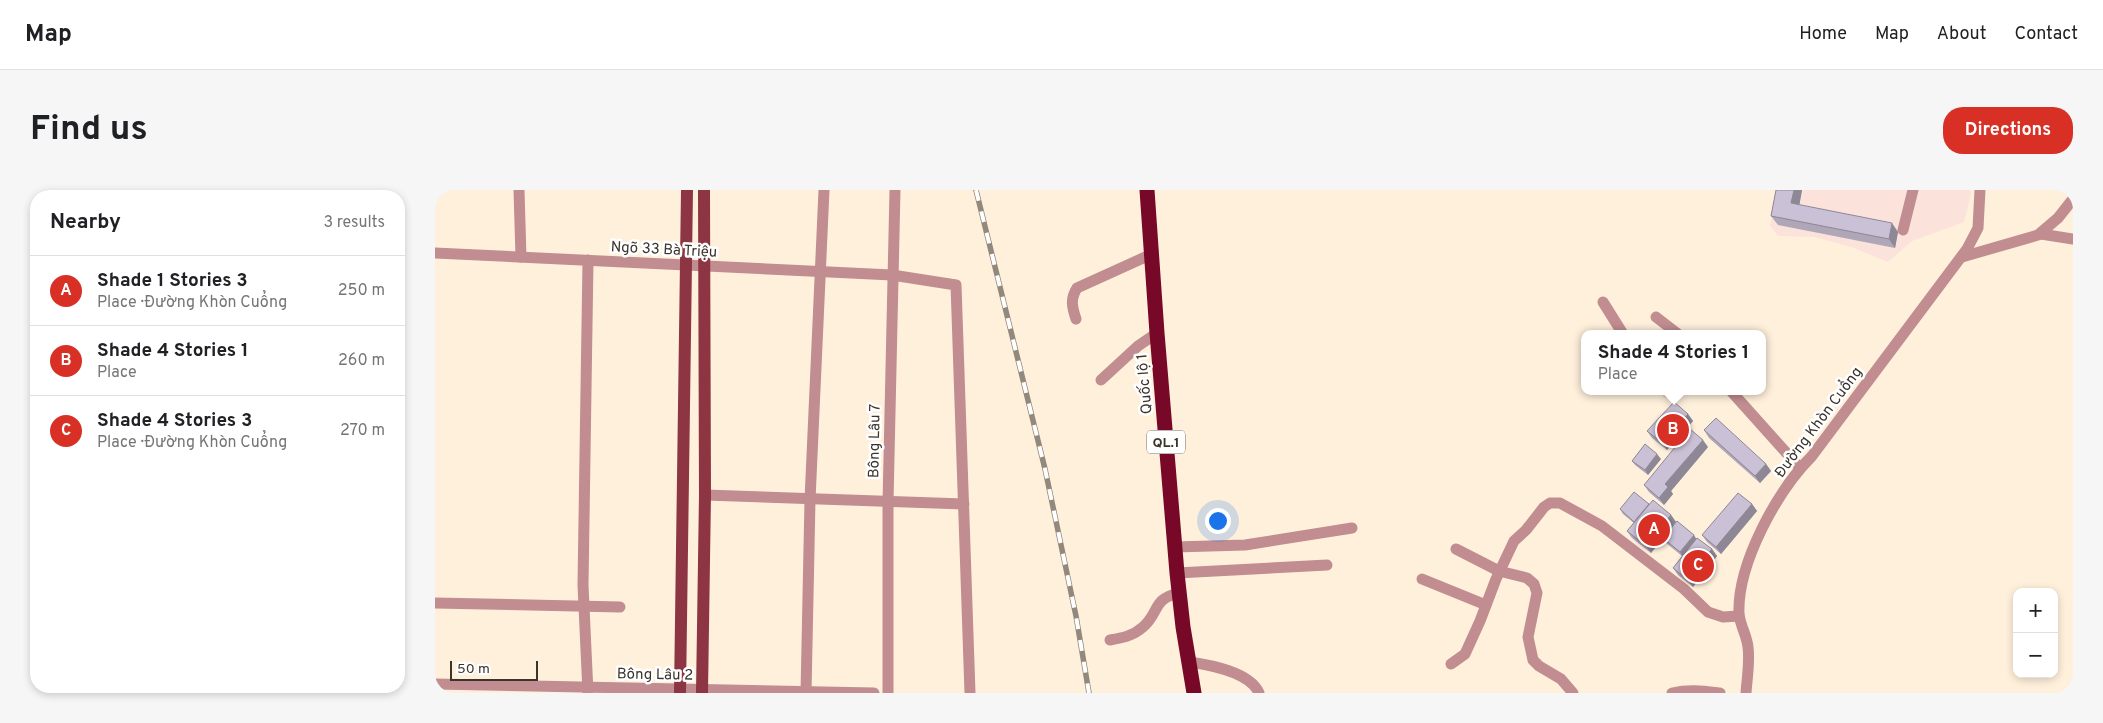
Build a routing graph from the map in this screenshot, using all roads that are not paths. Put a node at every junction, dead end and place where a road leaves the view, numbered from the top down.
1 (519, 190) edge
2 (687, 190) edge
3 (704, 190) edge
4 (824, 190) edge
5 (895, 190) edge
6 (1147, 190) edge
7 (1913, 190) edge
8 (1977, 192) edge
9 (2073, 199) edge
10 (1903, 230) dead end
11 (2041, 234) junction
12 (2073, 239) edge
13 (435, 253) edge
14 (1152, 254) junction
15 (521, 257) junction
16 (1961, 257) junction
17 (587, 260) junction
18 (686, 265) junction
19 (704, 267) junction
20 (820, 272) junction
21 (892, 275) junction
22 (1603, 302) dead end
23 (1656, 317) dead end
24 (1076, 318) dead end
25 (1620, 330) edge
26 (1671, 330) edge
27 (1157, 334) junction
28 (1101, 380) dead end
29 (1735, 395) edge
30 (1800, 468) junction
31 (705, 495) junction
32 (810, 500) junction
33 (888, 502) junction
34 (964, 504) junction
35 (1352, 528) dead end
36 (1175, 547) junction
37 (1456, 550) dead end
38 (1327, 565) dead end
39 (1499, 571) junction
40 (1177, 573) junction
41 (1422, 579) dead end
42 (1179, 593) junction
43 (435, 603) edge
44 (584, 605) junction
45 (1486, 605) junction
46 (620, 606) dead end
47 (1739, 616) junction
48 (1110, 640) dead end
49 (1190, 662) junction
50 (1451, 664) dead end
51 (435, 684) edge
52 (588, 690) edge
53 (680, 691) edge
54 (702, 691) edge
55 (806, 692) edge
56 (875, 693) edge
57 (887, 693) edge
58 (970, 693) edge
59 (1195, 693) edge
60 (1259, 693) edge
61 (1573, 693) edge
62 (1672, 693) edge
63 (1720, 693) edge
64 (1746, 693) edge

1 - 15 street
2 - 18 main road
3 - 19 main road
4 - 20 street
5 - 21 street, Bông Lâu 7
6 - 14 highway, Quốc lộ 1 / QL.1
7 - 10 street
8 - 16 street, Đường Khòn Cuổng
9 - 11 street
11 - 12 street
11 - 16 street
13 - 15 street, Ngõ 33 Bà Triệu
14 - 24 street
14 - 27 highway, Quốc lộ 1 / QL.1
15 - 17 street, Ngõ 33 Bà Triệu
16 - 30 street, Đường Khòn Cuổng
17 - 18 street, Ngõ 33 Bà Triệu
17 - 44 street
18 - 19 street, Ngõ 33 Bà Triệu
18 - 53 main road
19 - 20 street, Ngõ 33 Bà Triệu
19 - 31 main road
20 - 21 street, Ngõ 33 Bà Triệu
20 - 32 street
21 - 33 street, Bông Lâu 7
21 - 34 street, Ngõ 33 Bà Triệu
22 - 25 street
23 - 26 street
27 - 28 street
27 - 36 highway, Quốc lộ 1 / QL.1
29 - 30 street
30 - 47 street, Đường Khòn Cuổng
31 - 32 street
31 - 54 main road
32 - 33 street
32 - 55 street
33 - 34 street
33 - 57 street, Bông Lâu 7
34 - 58 street
35 - 36 street
36 - 40 highway, Quốc lộ 1 / QL.1
37 - 39 street
38 - 40 street
39 - 45 street
39 - 47 street
39 - 61 street
40 - 42 highway, Quốc lộ 1 / QL.1
41 - 45 street
42 - 48 street
42 - 49 highway, Quốc lộ 1 / QL.1
43 - 44 street
44 - 46 street
44 - 52 street
45 - 50 street
47 - 64 street, Đường Khòn Cuổng
49 - 59 highway, Quốc lộ 1 / QL.1
49 - 60 street
51 - 52 street, Bông Lâu 2
52 - 53 street, Bông Lâu 2
53 - 54 street, Bông Lâu 2
54 - 55 street, Bông Lâu 2
55 - 56 street, Bông Lâu 2
62 - 63 street

